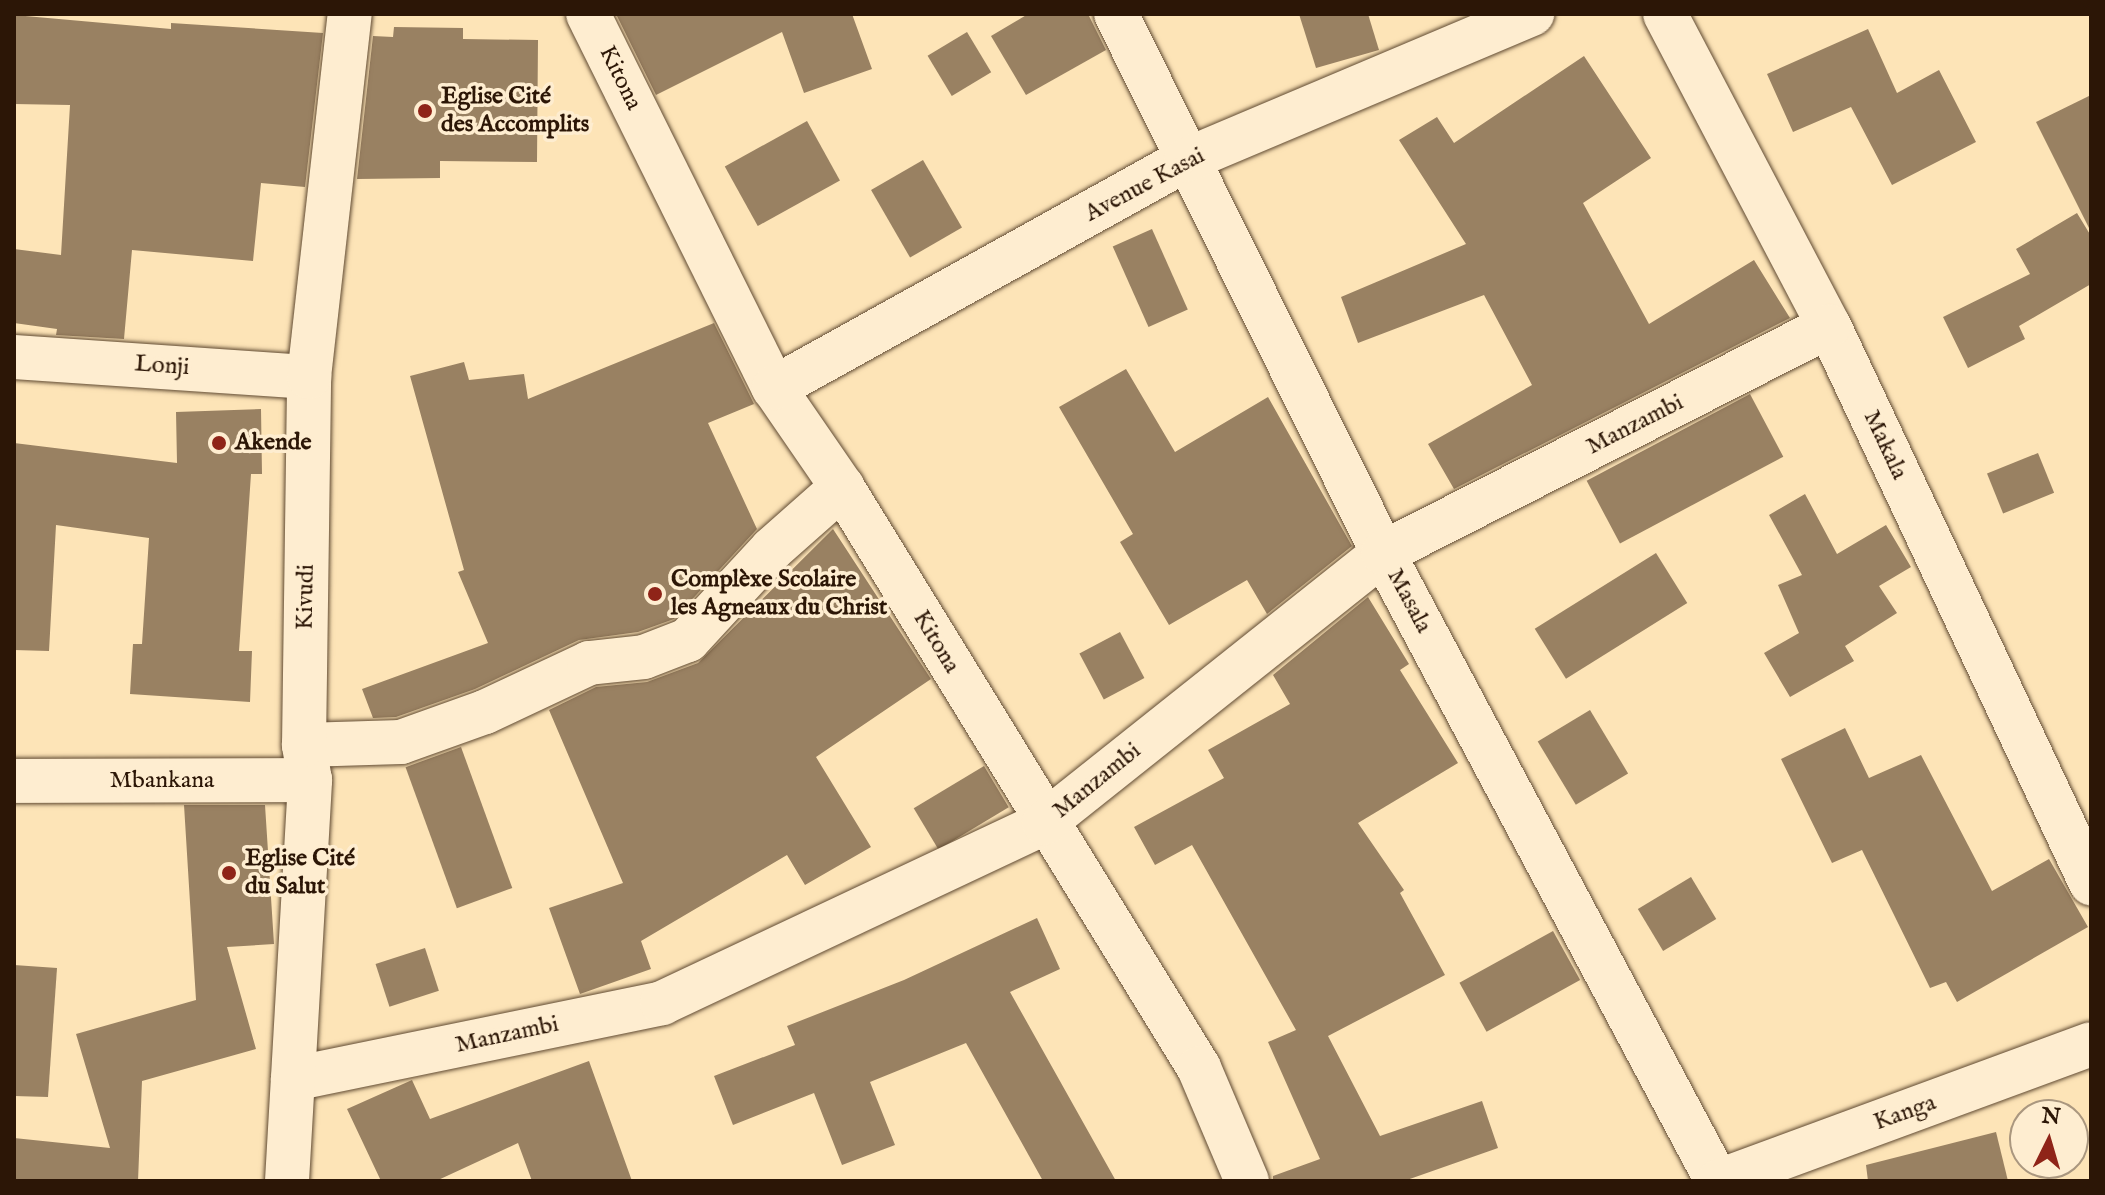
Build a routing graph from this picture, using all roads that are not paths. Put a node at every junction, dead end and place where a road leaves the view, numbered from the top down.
1 (350, 14) edge
2 (588, 14) edge
3 (1116, 14) edge
4 (1532, 14) edge
5 (1665, 14) edge
6 (1186, 160) junction
7 (1829, 326) junction
8 (14, 357) edge
9 (309, 377) junction
10 (774, 388) junction
11 (842, 487) junction
12 (1383, 553) junction
13 (307, 763) junction
14 (14, 781) edge
15 (1044, 823) junction
16 (2091, 883) edge
17 (2091, 1044) edge
18 (293, 1079) junction
19 (287, 1181) edge
20 (1247, 1181) edge
21 (1718, 1181) edge

1 - 9 street, Kivudi
2 - 10 street, Kitona
3 - 6 street, Masala
4 - 6 street, Avenue Kasai
5 - 7 street, Makala
6 - 10 street, Avenue Kasai
6 - 12 street, Masala
7 - 12 street, Manzambi
7 - 16 street, Makala
8 - 9 street, Lonji
9 - 13 street, Kivudi
10 - 11 street, Kitona
11 - 13 street, Mbankana
11 - 15 street, Kitona
12 - 15 street, Manzambi
12 - 21 street, Masala
13 - 14 street, Mbankana
13 - 18 street, Kivudi
15 - 18 street, Manzambi
15 - 20 street, Kitona
17 - 21 street, Kanga
18 - 19 street, Kivudi

